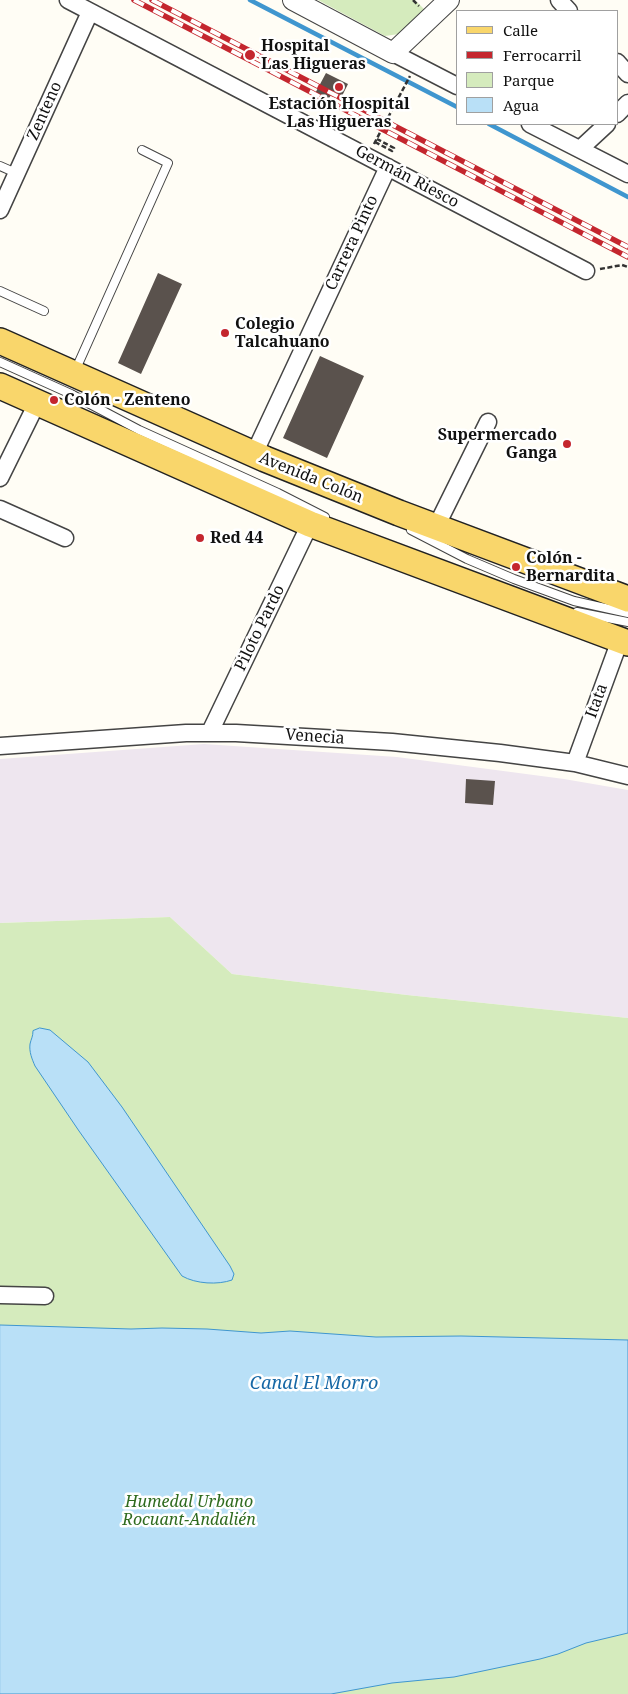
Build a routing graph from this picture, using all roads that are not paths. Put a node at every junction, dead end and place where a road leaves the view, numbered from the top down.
1 (68, 0) edge
2 (293, 0) edge
3 (449, 0) edge
4 (558, 0) edge
5 (568, 10) edge
6 (90, 12) junction
7 (393, 53) junction
8 (618, 63) edge
9 (628, 74) edge
10 (456, 85) edge
11 (628, 104) edge
12 (618, 113) edge
13 (532, 125) edge
14 (606, 125) edge
15 (580, 149) junction
16 (142, 150) dead end
17 (0, 166) edge
18 (388, 167) junction
19 (16, 173) junction
20 (628, 174) edge
21 (0, 210) edge
22 (586, 272) road end
23 (0, 291) edge
24 (44, 311) dead end
25 (7, 350) edge
26 (0, 354) edge
27 (0, 362) edge
28 (73, 375) junction
29 (0, 386) edge
30 (37, 403) junction
31 (488, 422) dead end
32 (254, 454) junction
33 (0, 478) edge
34 (226, 478) junction
35 (0, 509) edge
36 (320, 522) junction
37 (402, 526) dead end
38 (436, 528) junction
39 (65, 538) dead end
40 (628, 599) edge
41 (572, 611) dead end
42 (628, 613) edge
43 (625, 635) edge
44 (210, 732) junction
45 (0, 746) edge
46 (575, 763) junction
47 (628, 776) edge
48 (0, 1295) edge
49 (45, 1296) dead end

1 - 6 street, Germán Riesco
2 - 7 street
3 - 7 street
4 - 5 street
6 - 18 street, Germán Riesco
6 - 19 street, Zenteno
7 - 10 street
8 - 9 street
11 - 12 street
13 - 15 street
14 - 15 street
15 - 20 street
16 - 28 lane
17 - 19 lane
18 - 22 street, Germán Riesco
18 - 32 street, Carrera Pinto
19 - 21 street, Zenteno
23 - 24 lane
25 - 26 lane
25 - 28 main road, Avenida Colón
27 - 34 lane
28 - 32 main road, Avenida Colón
29 - 30 main road
30 - 33 street
30 - 34 main road
31 - 38 street
32 - 34 main road
32 - 38 main road, Avenida Colón
34 - 36 main road
35 - 39 street
36 - 43 main road
36 - 44 street, Piloto Pardo
37 - 42 lane
38 - 40 main road, Avenida Colón
41 - 43 lane
43 - 46 street, Itata
44 - 45 street, Venecia
44 - 46 street, Venecia
46 - 47 street, Venecia
48 - 49 street

